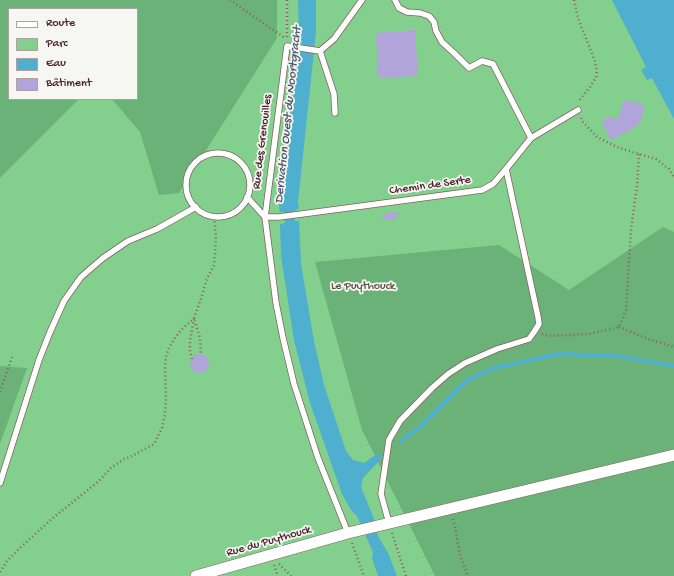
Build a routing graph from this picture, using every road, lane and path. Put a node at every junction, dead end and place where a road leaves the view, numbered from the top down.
1 (230, 0) edge
2 (287, 0) edge
3 (362, 0) edge
4 (395, 0) edge
5 (574, 0) edge
6 (319, 51) junction
7 (578, 110) junction
8 (335, 113) dead end
9 (531, 138) junction
10 (639, 154) junction
11 (506, 169) junction
12 (674, 176) edge
13 (247, 197) junction
14 (196, 207) junction
15 (214, 216) junction
16 (265, 217) junction
17 (194, 318) junction
18 (620, 327) junction
19 (534, 332) junction
20 (674, 347) edge
21 (13, 354) dead end
22 (200, 354) dead end
23 (192, 359) dead end
24 (0, 392) edge
25 (674, 455) edge
26 (0, 483) edge
27 (449, 509) junction
28 (384, 524) junction
29 (352, 532) junction
30 (0, 572) edge
31 (196, 576) edge
32 (364, 576) edge
33 (406, 576) edge
34 (468, 576) edge

1 - 2 path
3 - 6 lane
4 - 9 lane
5 - 7 path
6 - 8 lane
6 - 16 lane, Rue des Grenouilles
7 - 9 lane, Chemin de Serte
7 - 10 path
9 - 11 lane, Chemin de Serte
10 - 12 path
10 - 18 path
11 - 16 lane, Chemin de Serte
11 - 19 lane
13 - 14 lane
13 - 15 lane
13 - 16 lane
14 - 15 lane
14 - 26 lane
15 - 17 path
16 - 29 lane, Rue des Grenouilles
17 - 22 path
17 - 23 path
17 - 30 path
18 - 19 path
18 - 20 path
19 - 28 lane
21 - 24 path
25 - 27 street, Rue du Puythouck
27 - 28 street, Rue du Puythouck
27 - 34 path
28 - 29 street, Rue du Puythouck
28 - 33 path
29 - 31 street, Rue du Puythouck
29 - 32 path

